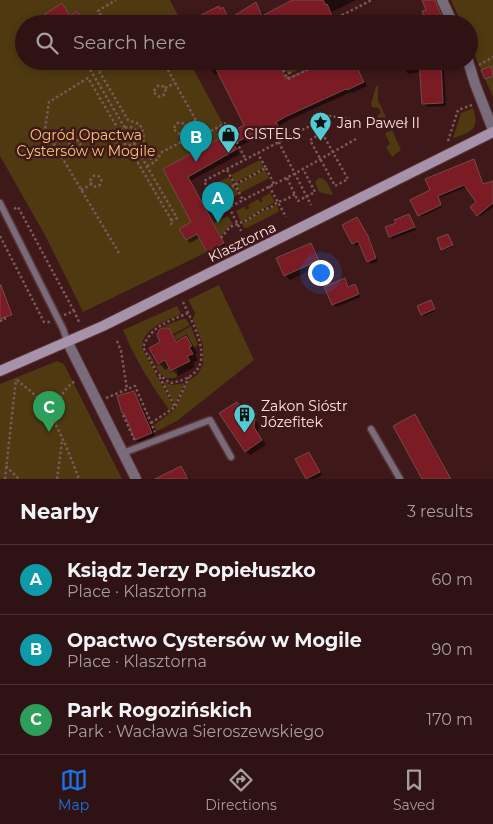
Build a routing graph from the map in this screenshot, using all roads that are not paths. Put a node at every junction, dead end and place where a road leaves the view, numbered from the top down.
1 (442, 0) edge
2 (448, 15) edge
3 (471, 70) edge
4 (493, 131) edge
5 (0, 203) edge
6 (68, 342) junction
7 (0, 371) edge
8 (372, 429) dead end
9 (123, 453) junction
10 (231, 457) dead end
11 (136, 479) edge
12 (400, 479) edge

1 - 2 street
3 - 4 street
4 - 6 street, Klasztorna
5 - 6 lane
6 - 7 street, Klasztorna
6 - 9 street
8 - 12 lane
9 - 10 lane
9 - 11 street

